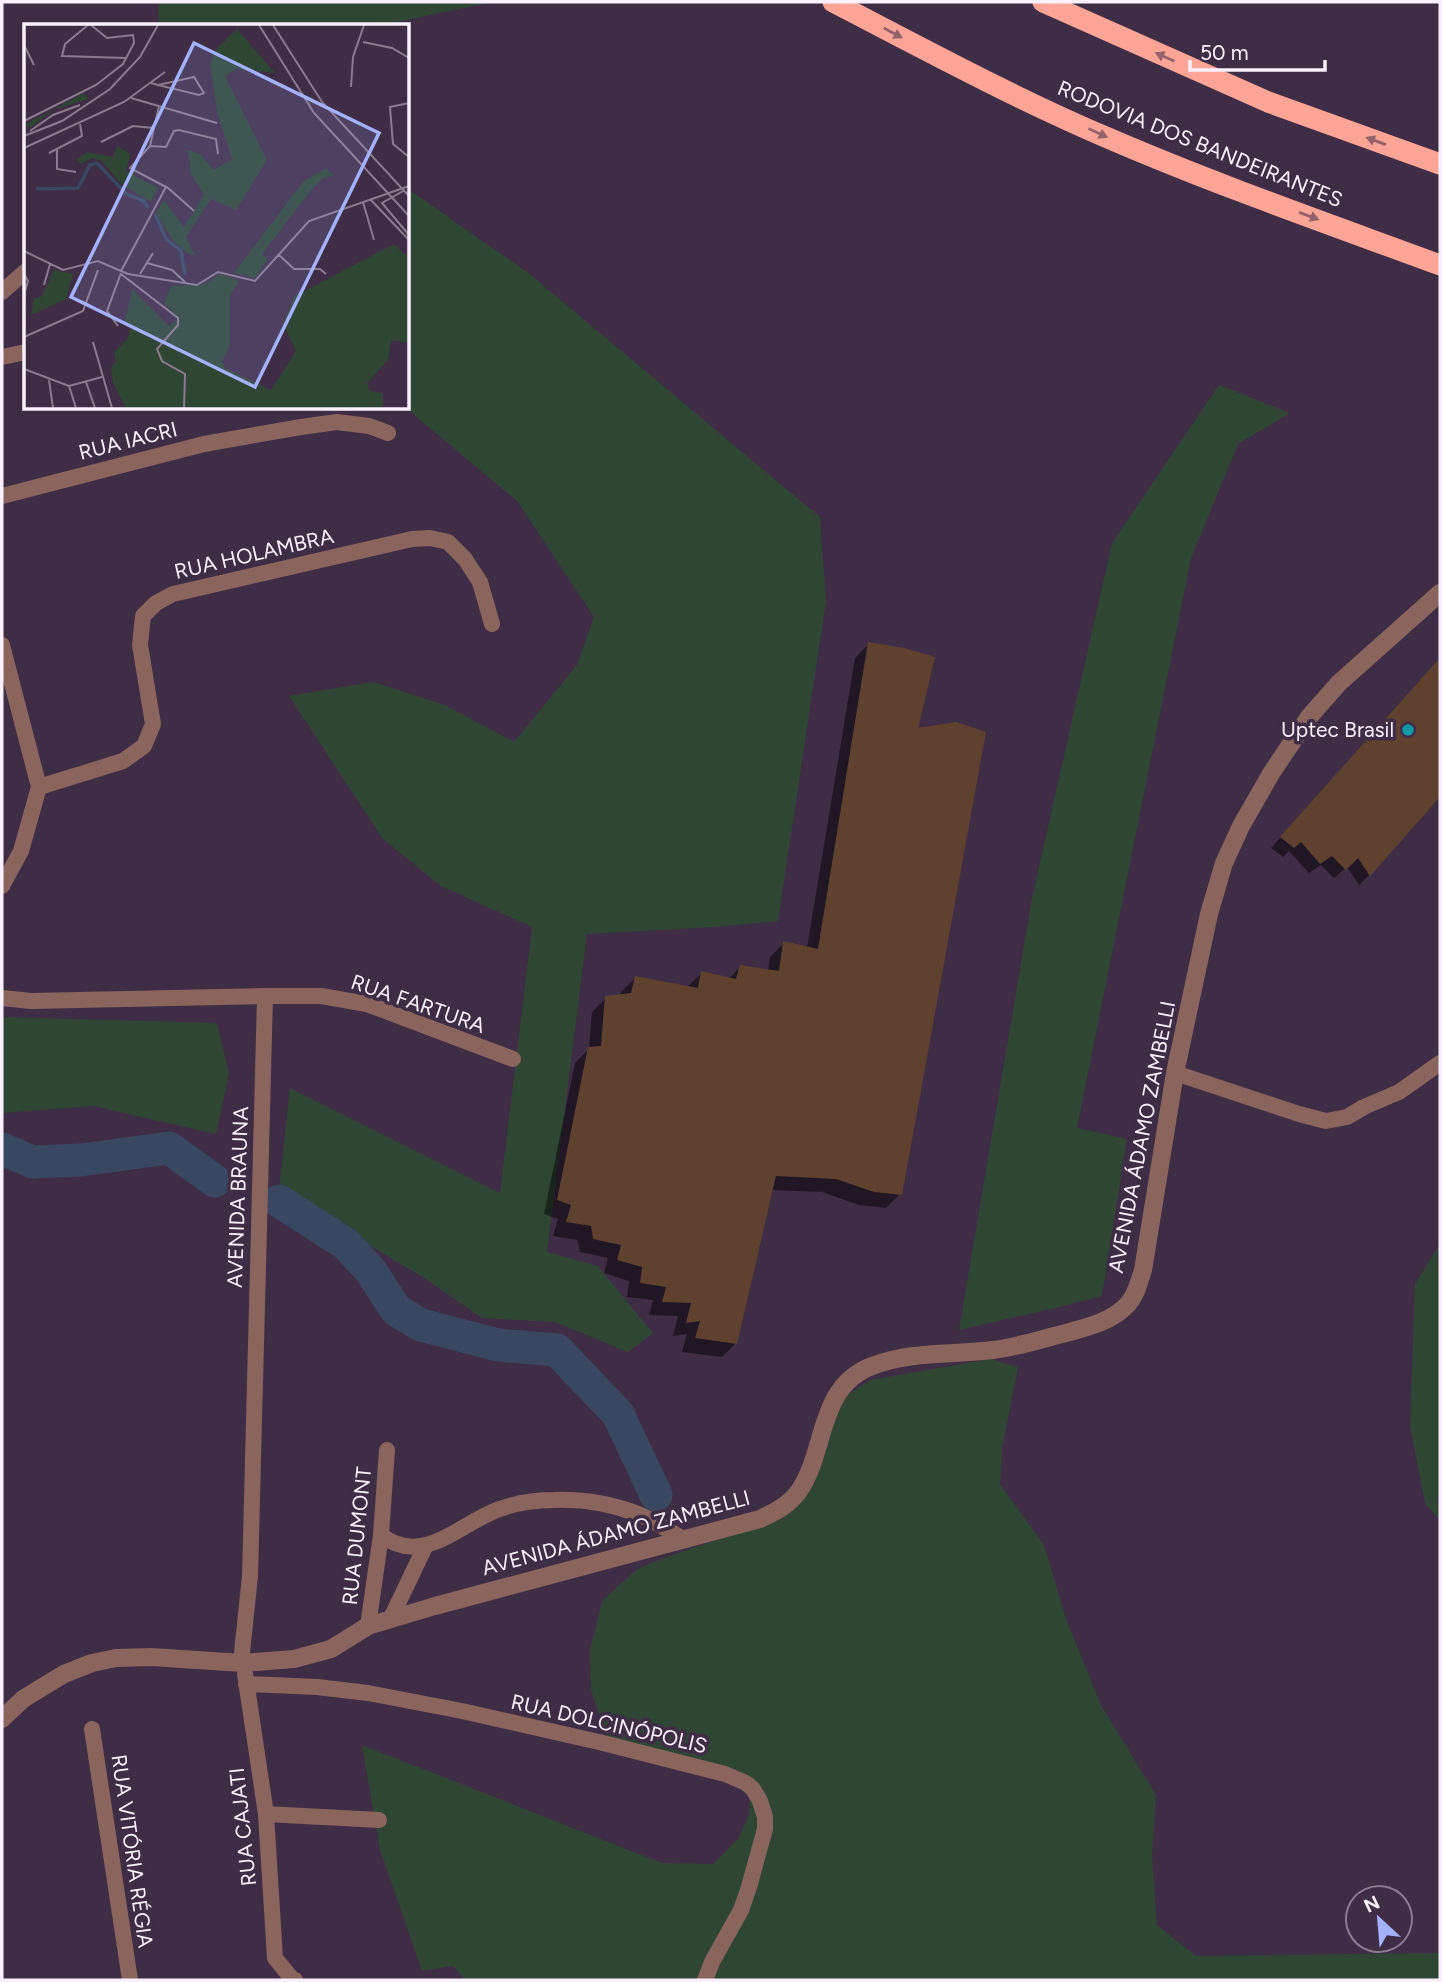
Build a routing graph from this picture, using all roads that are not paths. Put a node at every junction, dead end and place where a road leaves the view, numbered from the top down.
1 (833, 2) edge
2 (1043, 2) edge
3 (1440, 163) edge
4 (1440, 265) edge
5 (24, 273) edge
6 (2, 292) edge
7 (24, 352) edge
8 (2, 357) edge
9 (388, 433) dead end
10 (2, 496) edge
11 (1440, 593) edge
12 (492, 624) dead end
13 (2, 645) edge
14 (4, 663) edge
15 (39, 788) junction
16 (2, 886) edge
17 (265, 996) junction
18 (2, 998) edge
19 (513, 1059) dead end
20 (1440, 1063) edge
21 (1175, 1073) junction
22 (387, 1450) dead end
23 (381, 1535) junction
24 (685, 1540) junction
25 (425, 1546) junction
26 (390, 1620) junction
27 (368, 1626) junction
28 (242, 1662) junction
29 (246, 1684) junction
30 (2, 1719) edge
31 (92, 1729) dead end
32 (266, 1814) junction
33 (379, 1820) dead end
34 (130, 1980) edge
35 (295, 1980) edge
36 (705, 1980) edge

1 -> 4 highway, RODOVIA DOS BANDEIRANTES
3 -> 2 highway
5 - 6 street
7 - 8 street
9 - 10 street, RUA IACRI
11 - 21 street, AVENIDA ÁDAMO ZAMBELLI
12 - 15 street, RUA HOLAMBRA
13 - 14 street
14 - 15 street
15 - 16 street
17 - 18 street
17 - 19 street, RUA FARTURA
17 - 28 street, AVENIDA BRAUNA
20 - 21 street
21 - 24 street, AVENIDA ÁDAMO ZAMBELLI
22 - 23 street, RUA DUMONT
23 - 25 street
23 - 27 street, RUA DUMONT
24 - 25 street
24 - 26 street, AVENIDA ÁDAMO ZAMBELLI
25 - 26 street
26 - 27 street, AVENIDA ÁDAMO ZAMBELLI
27 - 28 street, AVENIDA ÁDAMO ZAMBELLI
28 - 29 street, RUA CAJATI
28 - 30 street, AVENIDA ÁDAMO ZAMBELLI
29 - 32 street, RUA CAJATI
29 - 36 street, RUA DOLCINÓPOLIS
31 - 34 street, RUA VITÓRIA RÉGIA
32 - 33 street
32 - 35 street, RUA CAJATI

